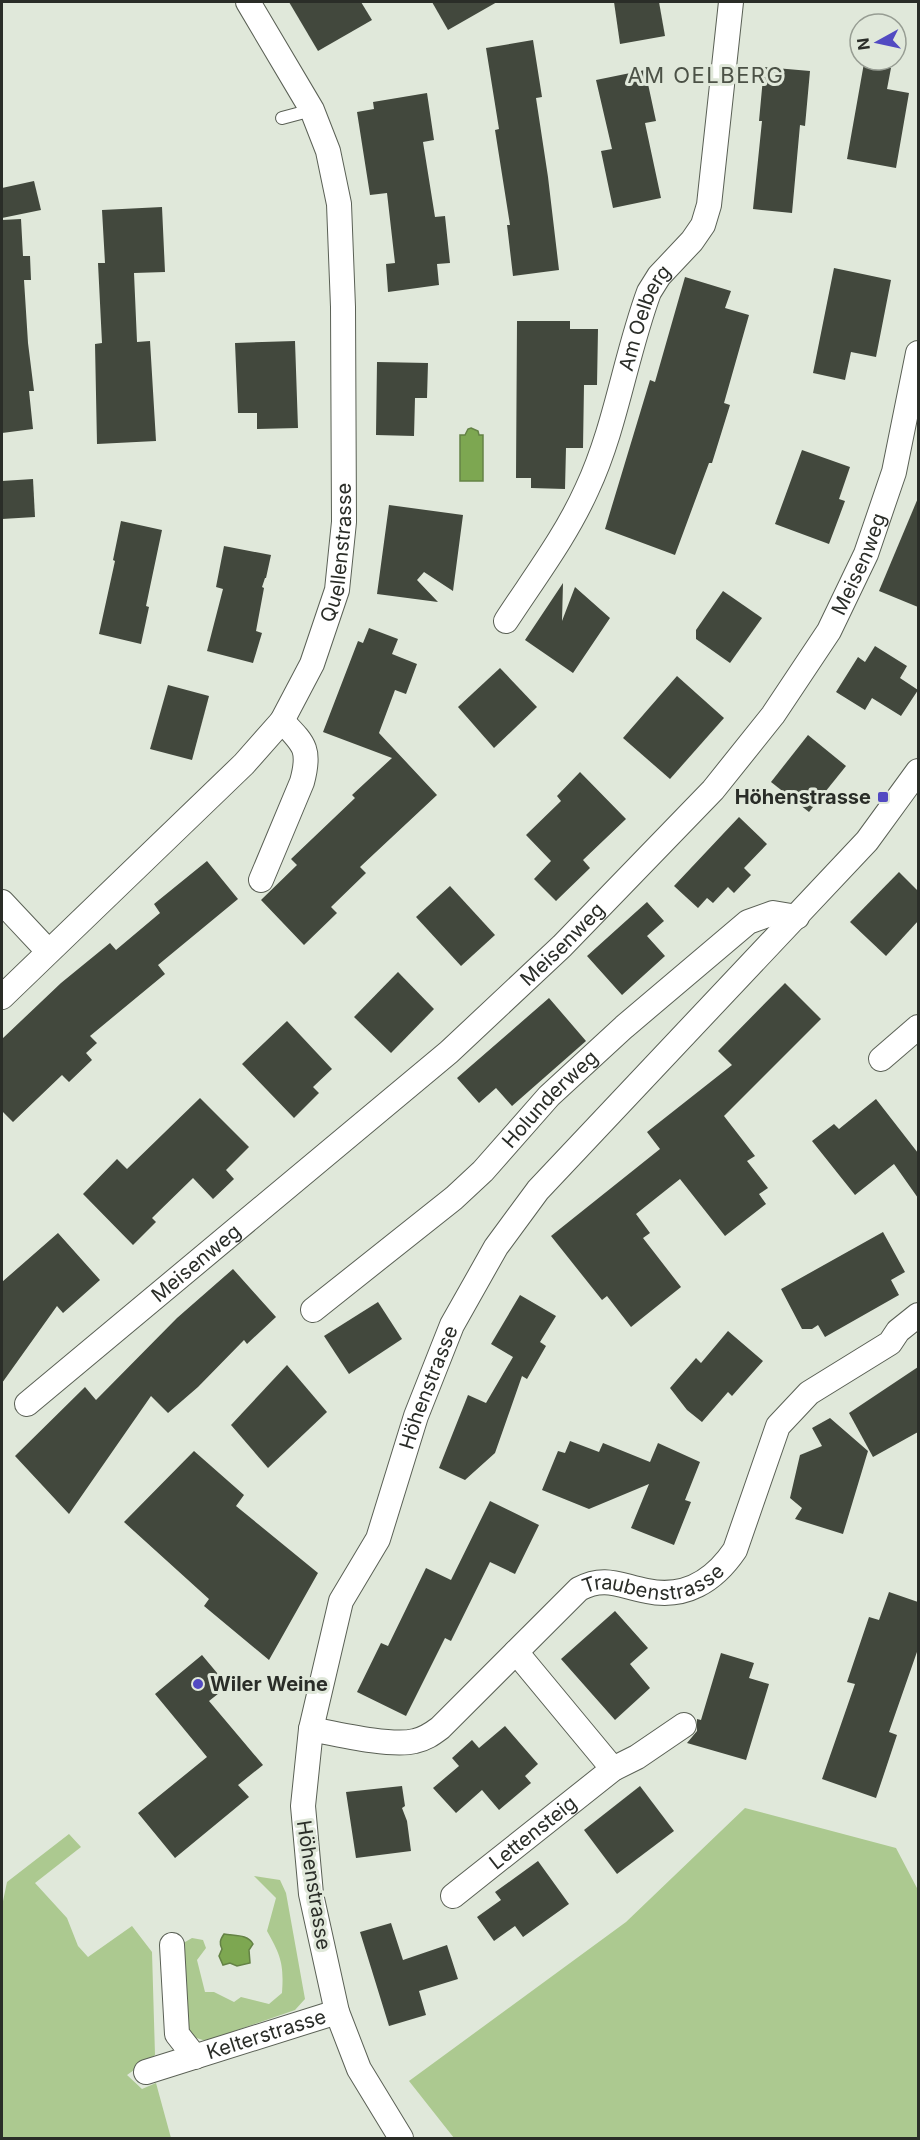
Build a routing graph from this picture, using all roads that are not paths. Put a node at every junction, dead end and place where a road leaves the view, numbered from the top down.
1 (248, 2) edge
2 (731, 2) edge
3 (312, 110) junction
4 (282, 118) dead end
5 (918, 353) edge
6 (506, 621) dead end
7 (282, 721) junction
8 (918, 771) edge
9 (261, 880) dead end
10 (2, 902) edge
11 (797, 917) junction
12 (48, 951) junction
13 (2, 997) edge
14 (918, 1028) edge
15 (881, 1059) dead end
16 (313, 1310) dead end
17 (918, 1316) edge
18 (27, 1404) dead end
19 (516, 1652) junction
20 (684, 1725) dead end
21 (311, 1729) junction
22 (613, 1770) junction
23 (453, 1896) dead end
24 (172, 1945) dead end
25 (337, 2012) junction
26 (195, 2057) junction
27 (146, 2072) dead end
28 (401, 2139) edge

1 - 3 street, Quellenstrasse
2 - 6 street, Am Oelberg
3 - 4 lane
3 - 7 street, Quellenstrasse
5 - 18 street, Meisenweg
7 - 9 street
7 - 12 street, Quellenstrasse
8 - 11 street, Höhenstrasse
10 - 12 street
11 - 16 street, Holunderweg
11 - 21 street, Höhenstrasse
12 - 13 street, Quellenstrasse
14 - 15 street
17 - 19 street, Traubenstrasse
19 - 21 street, Traubenstrasse
19 - 22 street
20 - 22 street, Lettensteig
21 - 25 street, Höhenstrasse
22 - 23 street, Lettensteig
24 - 26 street, Kelterstrasse
25 - 26 street, Kelterstrasse
25 - 28 street, Höhenstrasse
26 - 27 street, Kelterstrasse

